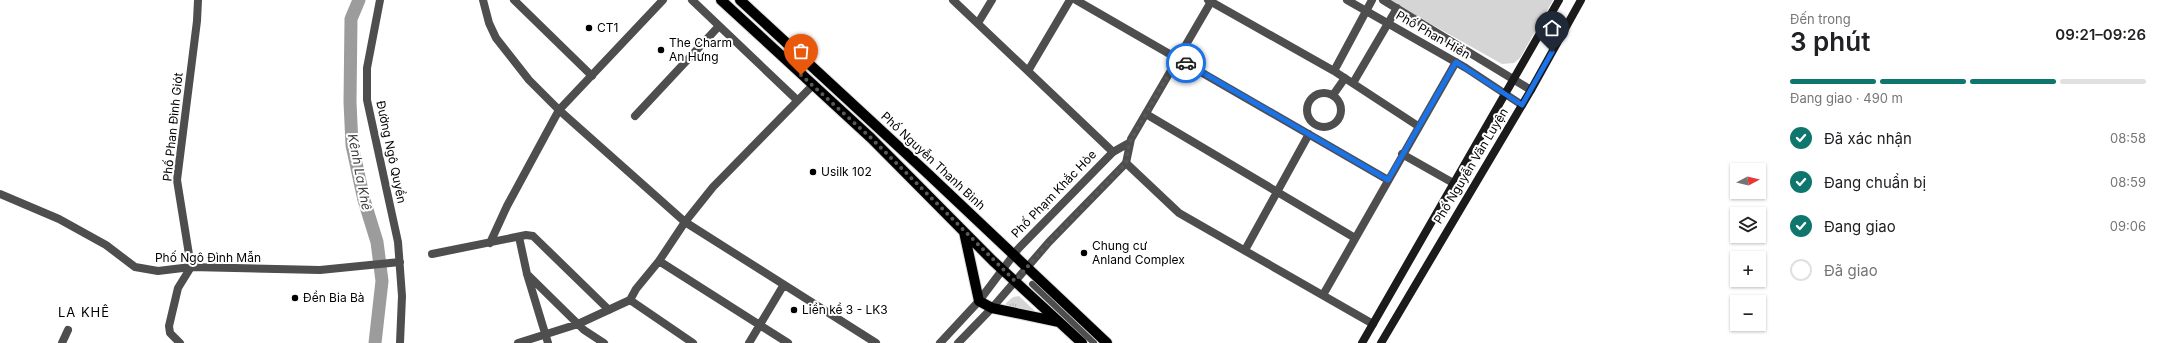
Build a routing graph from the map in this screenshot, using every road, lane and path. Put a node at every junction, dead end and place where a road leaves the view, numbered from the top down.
1 (198, 0) edge
2 (380, 0) edge
3 (483, 0) edge
4 (514, 0) edge
5 (663, 0) edge
6 (692, 0) edge
7 (722, 0) edge
8 (740, 0) edge
9 (953, 0) edge
10 (992, 0) edge
11 (1070, 0) edge
12 (1076, 0) edge
13 (1347, 0) edge
14 (1372, 0) edge
15 (1383, 0) edge
16 (1559, 0) edge
17 (1581, 0) edge
18 (1210, 1) edge
19 (1397, 8) junction
20 (1367, 11) junction
21 (1390, 23) junction
22 (978, 24) junction
23 (719, 26) junction
24 (1178, 58) junction
25 (1456, 62) junction
26 (1334, 70) junction
27 (1028, 71) junction
28 (592, 76) junction
29 (1345, 78) junction
30 (1514, 80) junction
31 (1353, 83) junction
32 (813, 85) junction
33 (1531, 90) junction
34 (1505, 94) junction
35 (1333, 95) junction
36 (797, 100) junction
37 (1522, 105) junction
38 (559, 110) junction
39 (1146, 114) junction
40 (635, 116) dead end
41 (1418, 126) junction
42 (1309, 134) junction
43 (1129, 143) junction
44 (1113, 152) junction
45 (1402, 154) junction
46 (1126, 163) junction
47 (1388, 180) junction
48 (1455, 184) junction
49 (1277, 190) junction
50 (0, 194) edge
51 (685, 222) junction
52 (964, 231) junction
53 (520, 237) junction
54 (1355, 238) junction
55 (490, 242) junction
56 (1245, 250) junction
57 (432, 254) dead end
58 (1013, 255) junction
59 (659, 261) junction
60 (395, 262) junction
61 (192, 267) junction
62 (1026, 267) junction
63 (1003, 269) junction
64 (527, 274) junction
65 (1015, 281) junction
66 (1032, 284) dead end
67 (783, 286) junction
68 (1323, 295) junction
69 (630, 300) junction
70 (979, 301) junction
71 (992, 308) junction
72 (609, 310) junction
73 (1059, 322) junction
74 (578, 324) junction
75 (760, 324) junction
76 (1373, 324) junction
77 (68, 330) dead end
78 (544, 334) junction
79 (62, 343) edge
80 (180, 343) edge
81 (400, 343) edge
82 (518, 343) edge
83 (548, 343) edge
84 (604, 343) edge
85 (693, 343) edge
86 (749, 343) edge
87 (788, 343) edge
88 (876, 343) edge
89 (940, 343) edge
90 (958, 343) edge
91 (1082, 343) edge
92 (1094, 343) edge
93 (1107, 343) edge
94 (1362, 343) edge
95 (1381, 343) edge

1 - 61 street, Phố Phan Đình Giót
2 - 60 street, Đường Ngô Quyền
3 - 38 street
4 - 28 street
5 - 28 street
6 - 23 street
7 - 32 main road
8 - 58 main road, Phố Nguyễn Thanh Bình
9 - 22 street
10 - 22 street
11 - 27 street
12 - 24 street
13 - 20 street, Phố Phan Hiền
14 - 20 street
15 - 19 street, Phố Phan Hiền
16 - 30 main road, Phố Nguyễn Văn Luyện
17 - 33 main road, Phố Nguyễn Văn Luyện
18 - 24 street
18 - 26 street
19 - 21 street
19 - 30 street, Phố Phan Hiền
20 - 21 street, Phố Phan Hiền
20 - 26 street
21 - 25 street, Phố Phan Hiền
21 - 31 street
22 - 27 street
23 - 36 street
23 - 40 street
24 - 39 street
24 - 42 street
25 - 34 street, Phố Phan Hiền
25 - 41 street
26 - 29 street
27 - 44 street
28 - 38 street
29 - 31 street
29 - 35 street
30 - 33 street, Phố Phan Hiền
30 - 34 main road, Phố Nguyễn Văn Luyện
31 - 41 street
32 - 36 street
32 - 52 main road
33 - 37 main road, Phố Nguyễn Văn Luyện
34 - 37 street, Phố Phan Hiền
34 - 48 main road, Phố Nguyễn Văn Luyện
35 - 35 street
36 - 51 street
37 - 95 main road, Phố Nguyễn Văn Luyện
38 - 51 street
38 - 55 street
39 - 43 street
39 - 49 street
41 - 45 street
42 - 47 street
42 - 49 street
43 - 44 street, Phố Phạm Khắc Hòe
43 - 46 street
44 - 46 street
44 - 58 street, Phố Phạm Khắc Hòe
45 - 47 street
45 - 48 street
46 - 56 street
46 - 62 street
47 - 54 street
48 - 76 main road, Phố Nguyễn Văn Luyện
49 - 54 street
49 - 56 street
50 - 61 street, Phố Ngô Đình Mẫn
51 - 59 street
51 - 67 street
52 - 63 main road
52 - 70 main road
53 - 55 street
53 - 64 street
53 - 72 street
54 - 68 street
55 - 57 street
56 - 68 street
58 - 62 main road, Phố Nguyễn Thanh Bình
58 - 63 street, Phố Phạm Khắc Hòe
59 - 69 street
59 - 75 street
60 - 61 street, Phố Ngô Đình Mẫn
60 - 81 street, Đường Ngô Quyền
61 - 80 street
62 - 65 street
62 - 93 main road, Phố Nguyễn Thanh Bình
63 - 65 main road
63 - 70 street, Phố Phạm Khắc Hòe
64 - 74 street
64 - 78 street
65 - 71 street
65 - 73 main road
66 - 92 street
67 - 75 street
67 - 88 street
68 - 76 street
69 - 72 street
69 - 85 street
70 - 71 main road
70 - 89 street, Phố Phạm Khắc Hòe
71 - 73 main road
71 - 90 street
72 - 74 street
73 - 91 main road
74 - 78 street
74 - 84 street
75 - 86 street
75 - 87 street
76 - 94 main road, Phố Nguyễn Văn Luyện
77 - 79 street
78 - 82 street
78 - 83 street

